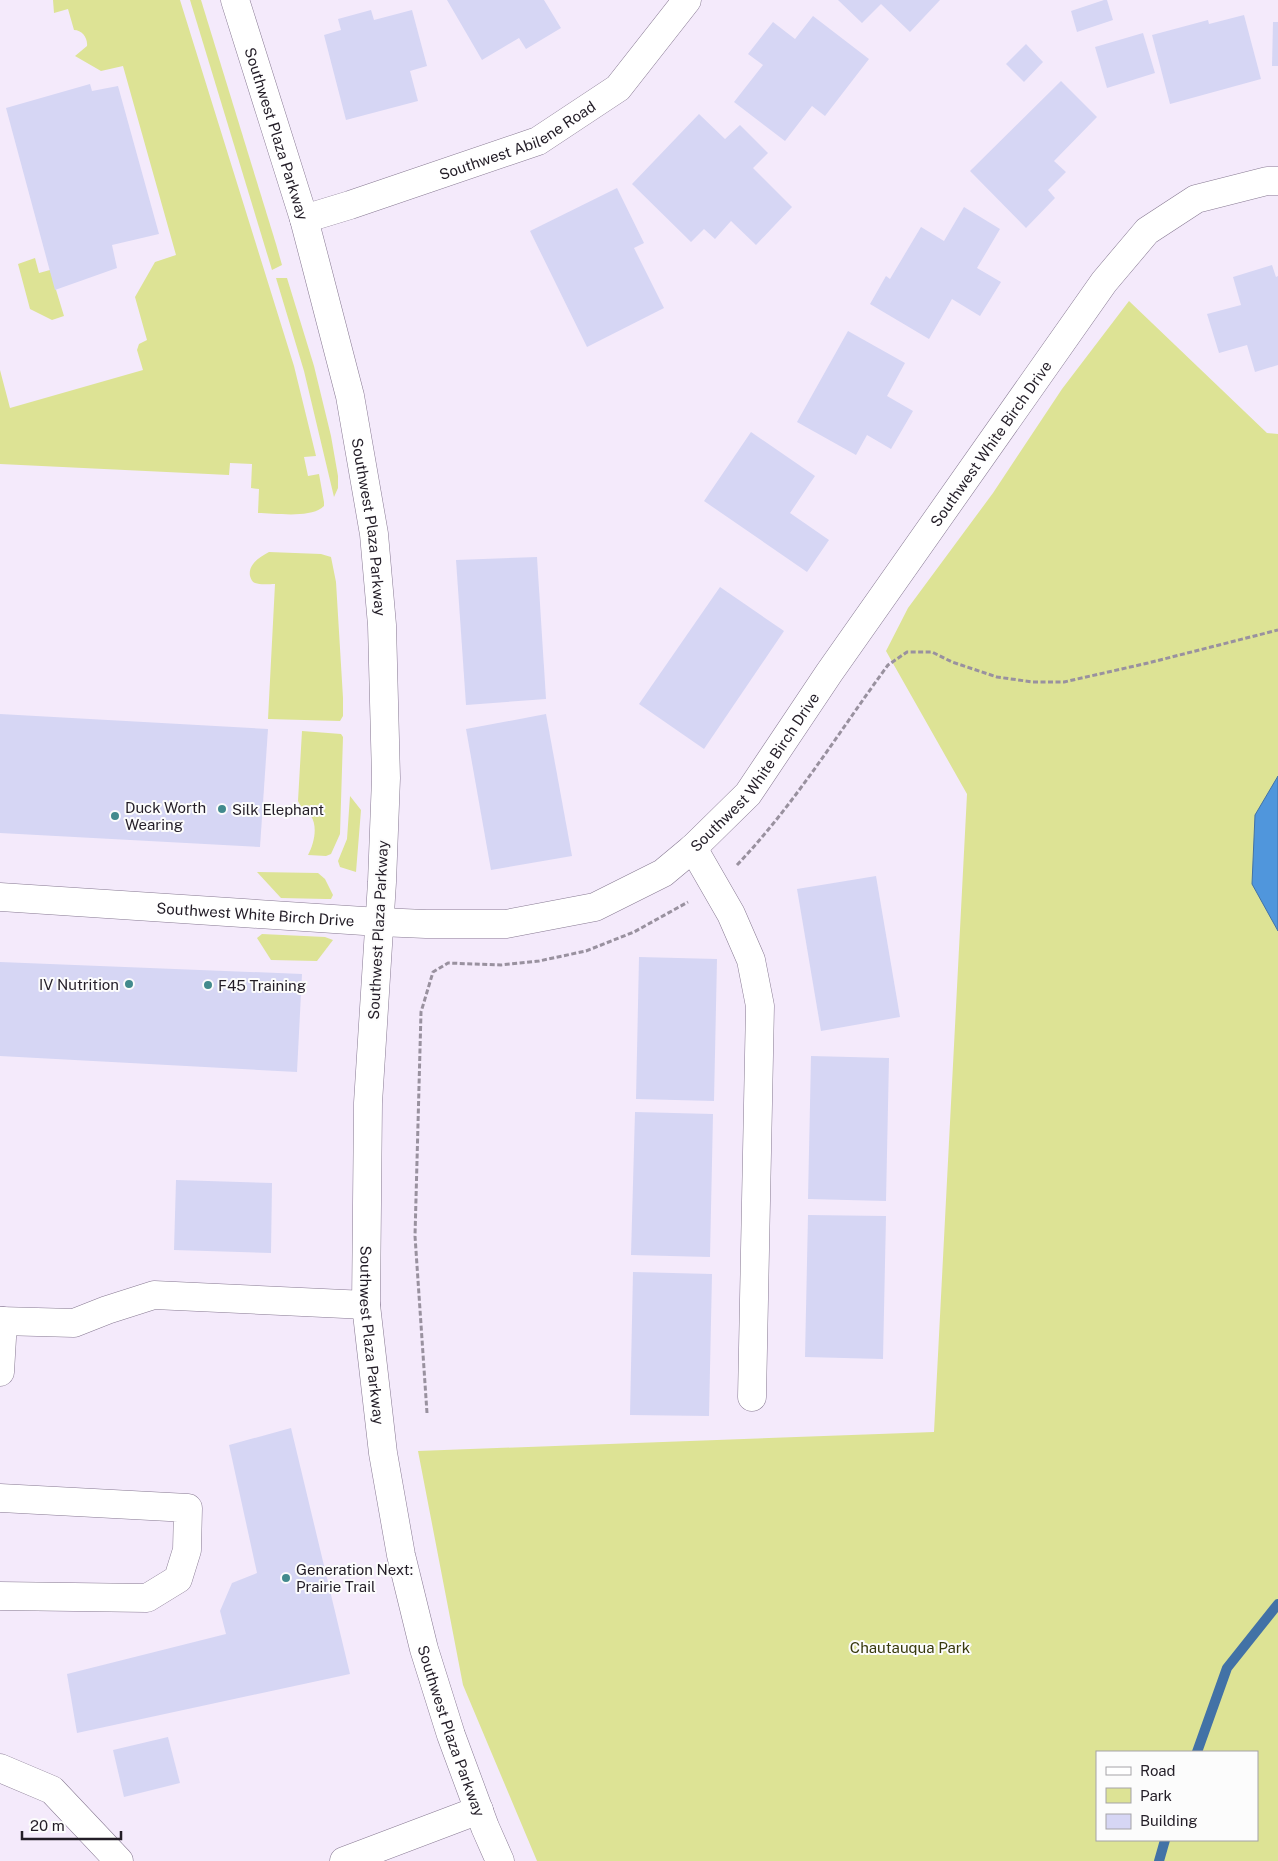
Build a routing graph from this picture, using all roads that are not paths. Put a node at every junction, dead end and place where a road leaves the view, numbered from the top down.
1 (235, 0) edge
2 (687, 0) edge
3 (1278, 181) edge
4 (304, 219) junction
5 (693, 848) junction
6 (0, 897) edge
7 (380, 922) junction
8 (366, 1305) junction
9 (1, 1321) edge
10 (0, 1372) edge
11 (752, 1397) dead end
12 (0, 1498) edge
13 (0, 1596) edge
14 (0, 1768) edge
15 (479, 1810) junction
16 (119, 1861) edge
17 (344, 1861) edge
18 (500, 1861) edge

1 - 4 street, Southwest Plaza Parkway
2 - 4 street, Southwest Abilene Road
3 - 5 street, Southwest White Birch Drive
4 - 7 street, Southwest Plaza Parkway
5 - 7 street, Southwest White Birch Drive
5 - 11 street
6 - 7 street, Southwest White Birch Drive
7 - 8 street, Southwest Plaza Parkway
8 - 9 street
8 - 15 street, Southwest Plaza Parkway
9 - 10 street
12 - 13 street
14 - 16 street
15 - 17 street
15 - 18 street, Southwest Plaza Parkway

